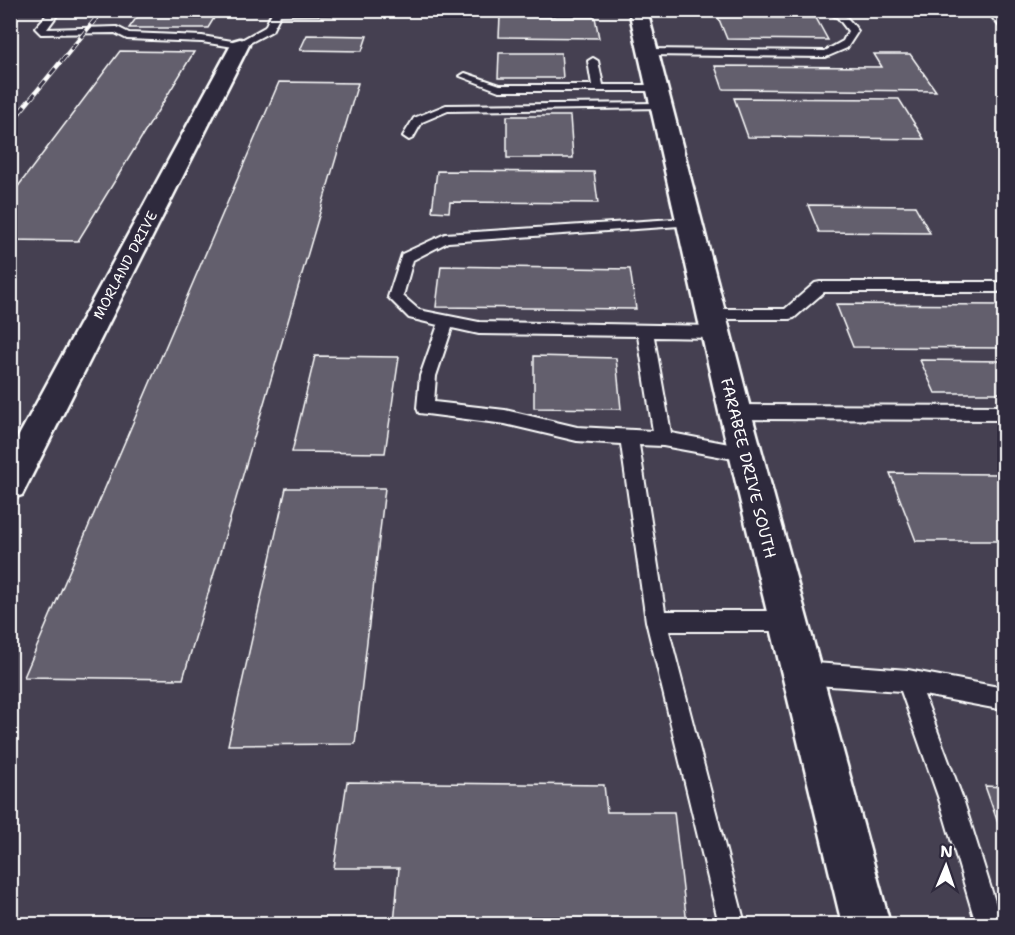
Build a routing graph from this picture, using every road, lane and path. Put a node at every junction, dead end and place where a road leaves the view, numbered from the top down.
1 (57, 10) edge
2 (638, 10) edge
3 (827, 10) edge
4 (990, 10) edge
5 (278, 11) edge
6 (367, 11) edge
7 (1005, 27) edge
8 (240, 45) junction
9 (648, 52) junction
10 (593, 61) dead end
11 (465, 76) dead end
12 (598, 88) junction
13 (658, 97) junction
14 (409, 136) dead end
15 (689, 222) junction
16 (998, 287) dead end
17 (447, 321) junction
18 (713, 323) junction
19 (645, 331) junction
20 (735, 412) junction
21 (1005, 413) edge
22 (629, 438) junction
23 (663, 440) junction
24 (745, 454) junction
25 (10, 485) edge
26 (656, 621) junction
27 (788, 621) junction
28 (802, 673) junction
29 (908, 681) junction
30 (1005, 699) edge
31 (732, 924) edge
32 (866, 924) edge
33 (989, 924) edge

1 - 8 lane
2 - 9 street, FARABEE DRIVE SOUTH
3 - 9 lane
4 - 7 lane
5 - 6 lane
5 - 8 lane
8 - 25 street, MORLAND DRIVE
9 - 13 street, FARABEE DRIVE SOUTH
10 - 12 lane
11 - 12 lane
12 - 13 lane
13 - 14 lane
13 - 15 street, FARABEE DRIVE SOUTH
15 - 17 lane
15 - 18 street, FARABEE DRIVE SOUTH
16 - 18 lane
17 - 19 lane
17 - 22 lane
18 - 19 lane
18 - 20 street, FARABEE DRIVE SOUTH
19 - 23 lane
20 - 21 lane
20 - 24 street, FARABEE DRIVE SOUTH
22 - 23 lane
22 - 26 lane
23 - 24 lane
24 - 27 street, FARABEE DRIVE SOUTH
26 - 27 lane
26 - 31 lane
27 - 28 street, FARABEE DRIVE SOUTH
28 - 29 lane
28 - 32 street, FARABEE DRIVE SOUTH
29 - 30 lane
29 - 33 lane

